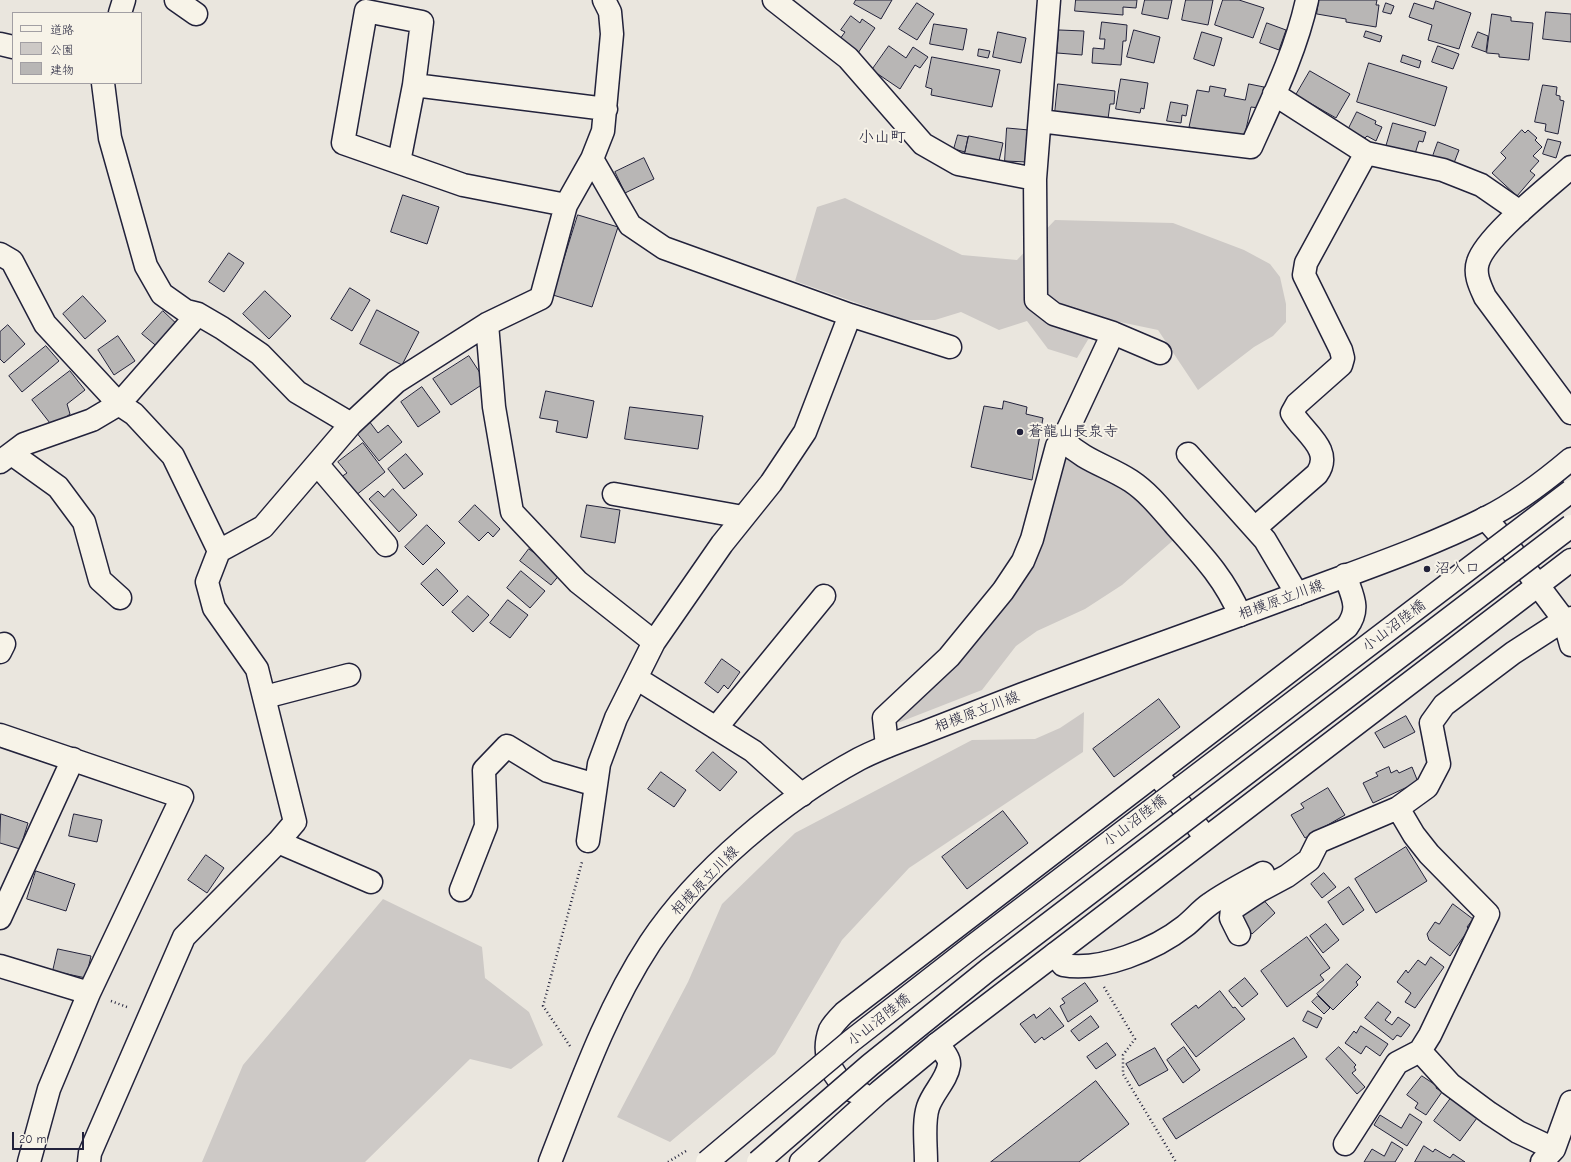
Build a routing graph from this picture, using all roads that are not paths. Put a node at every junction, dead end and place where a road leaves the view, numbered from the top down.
1 (124, 0) edge
2 (176, 0) edge
3 (604, 0) edge
4 (774, 0) edge
5 (1049, 0) edge
6 (1307, 0) edge
7 (120, 12) edge
8 (196, 14) dead end
9 (0, 44) edge
10 (12, 47) edge
11 (103, 84) edge
12 (414, 85) junction
13 (1274, 94) junction
14 (606, 109) junction
15 (1040, 121) junction
16 (1366, 153) junction
17 (592, 159) junction
18 (399, 162) junction
19 (1571, 167) edge
20 (1035, 179) junction
21 (566, 205) junction
22 (1520, 212) junction
23 (0, 254) edge
24 (198, 314) junction
25 (850, 315) junction
26 (487, 324) junction
27 (1113, 333) junction
28 (950, 347) dead end
29 (1160, 353) dead end
30 (119, 404) junction
31 (1571, 413) edge
32 (351, 424) junction
33 (1063, 440) junction
34 (1188, 454) dead end
35 (6, 458) edge
36 (1571, 458) edge
37 (317, 464) junction
38 (1571, 491) edge
39 (614, 494) dead end
40 (743, 518) junction
41 (1485, 518) junction
42 (1571, 526) edge
43 (1254, 528) junction
44 (386, 545) dead end
45 (219, 551) junction
46 (1571, 560) edge
47 (1345, 575) junction
48 (1538, 585) junction
49 (1298, 594) junction
50 (824, 596) dead end
51 (120, 598) dead end
52 (1240, 615) junction
53 (1567, 619) edge
54 (654, 642) junction
55 (1571, 645) edge
56 (349, 675) dead end
57 (636, 678) junction
58 (264, 697) junction
59 (716, 728) junction
60 (0, 734) edge
61 (887, 746) junction
62 (73, 759) junction
63 (1156, 772) junction
64 (596, 785) junction
65 (802, 795) junction
66 (1398, 808) junction
67 (1206, 838) junction
68 (588, 841) road end
69 (278, 842) junction
70 (1318, 842) junction
71 (371, 882) dead end
72 (462, 890) dead end
73 (0, 918) edge
74 (1239, 934) dead end
75 (1055, 954) junction
76 (0, 966) edge
77 (89, 993) junction
78 (937, 1044) junction
79 (1420, 1051) junction
80 (879, 1092) junction
81 (1571, 1102) edge
82 (1345, 1144) dead end
83 (1548, 1155) edge
84 (29, 1162) edge
85 (89, 1162) edge
86 (550, 1162) edge
87 (707, 1162) edge
88 (758, 1162) edge
89 (801, 1162) edge
90 (926, 1162) edge

1 - 7 street
2 - 8 street
3 - 14 street
4 - 20 street
5 - 15 street
6 - 13 street
9 - 10 street
11 - 24 street
12 - 14 street
12 - 18 street
12 - 18 street
13 - 15 street
13 - 16 street
14 - 17 street
15 - 20 street
16 - 22 street
16 - 43 street
17 - 21 street
17 - 25 street
18 - 21 street
19 - 22 street
20 - 27 street
21 - 26 street
22 - 31 street
23 - 30 street
24 - 30 street
24 - 32 street
25 - 28 street
25 - 40 street
26 - 32 street
26 - 54 street
27 - 29 street
27 - 33 street
30 - 35 street
30 - 45 street
32 - 37 street
33 - 52 street
33 - 61 street
34 - 43 street
35 - 51 street
36 - 41 street, 相模原立川線
37 - 44 street
37 - 45 street
38 - 87 street, 小山沼陸橋, bridge
39 - 40 street
40 - 54 street
41 - 47 street, 相模原立川線
41 - 48 street
42 - 88 street, 小山沼陸橋, bridge
43 - 49 street
45 - 58 street
46 - 48 street
47 - 49 street, 相模原立川線
47 - 63 street
48 - 53 street
48 - 67 street
49 - 52 street, 相模原立川線
50 - 59 street
52 - 61 street, 相模原立川線
53 - 55 street
53 - 66 street
54 - 57 street
56 - 58 street
57 - 59 street
57 - 64 street
58 - 69 street
59 - 65 street
60 - 62 street
61 - 65 street, 相模原立川線
62 - 73 street
62 - 77 street
63 - 67 street
63 - 80 street
64 - 68 street
64 - 72 street
65 - 86 street, 相模原立川線
66 - 70 street
66 - 79 street
67 - 75 street
69 - 71 street
69 - 85 street
70 - 74 street
70 - 75 street
75 - 78 street
76 - 77 street
77 - 84 street
78 - 80 street
78 - 90 street
79 - 82 street
79 - 83 street
80 - 89 street
81 - 83 street

